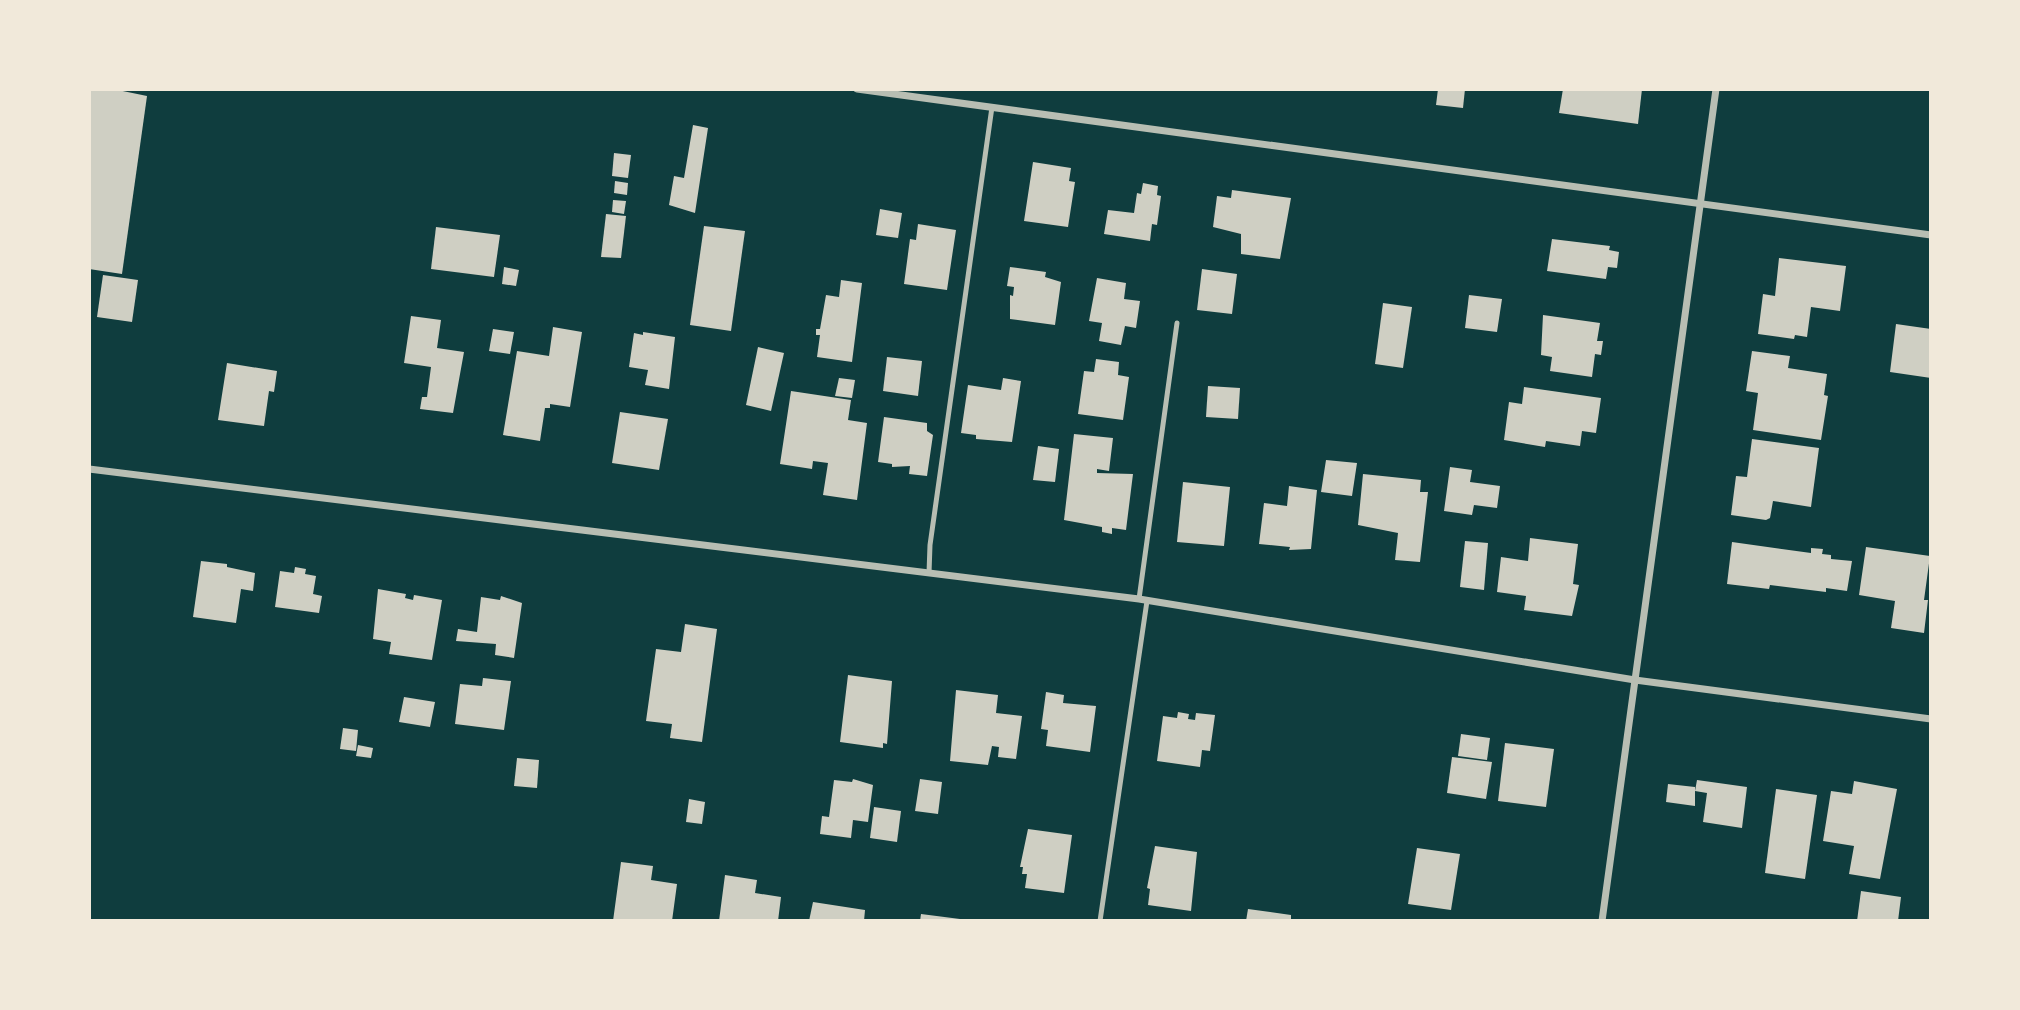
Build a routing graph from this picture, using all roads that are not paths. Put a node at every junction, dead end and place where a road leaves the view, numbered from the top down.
1 (857, 89) edge
2 (1716, 89) edge
3 (992, 107) junction
4 (1700, 205) junction
5 (1931, 235) edge
6 (1177, 323) dead end
7 (89, 469) edge
8 (929, 573) junction
9 (1143, 600) junction
10 (1635, 680) junction
11 (1931, 719) edge
12 (1100, 921) edge
13 (1602, 921) edge

1 - 3 street
2 - 4 street
3 - 4 street
3 - 8 lane
4 - 5 street
4 - 10 street
6 - 9 lane
7 - 8 street
8 - 9 street
9 - 10 street
9 - 12 lane
10 - 11 street
10 - 13 street

